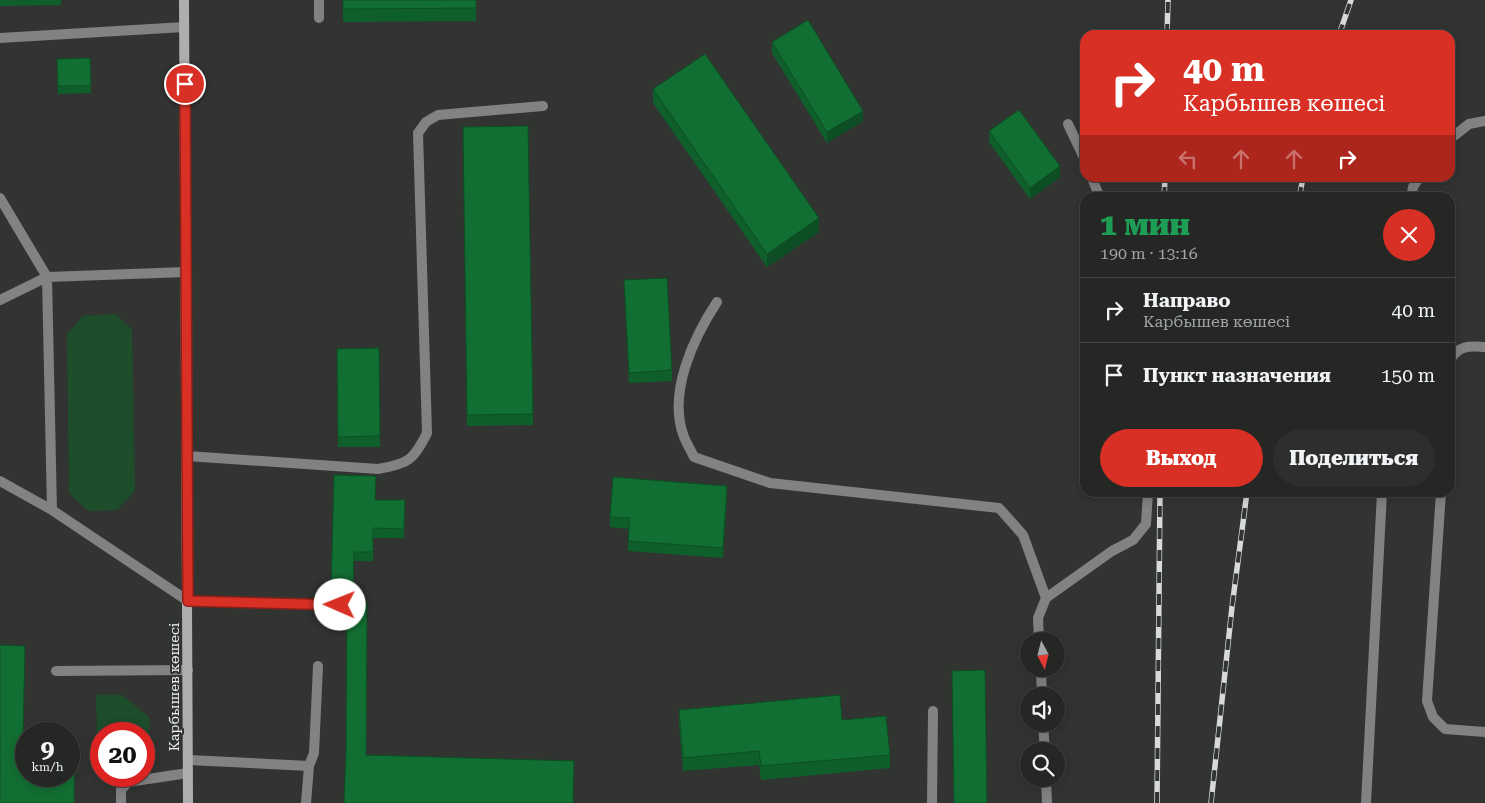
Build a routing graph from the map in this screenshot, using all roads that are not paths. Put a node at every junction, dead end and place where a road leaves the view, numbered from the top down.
1 (184, 0) edge
2 (319, 0) edge
3 (320, 18) dead end
4 (184, 27) junction
5 (0, 38) edge
6 (543, 106) dead end
7 (1485, 121) edge
8 (1068, 124) dead end
9 (1455, 135) edge
10 (1080, 149) edge
11 (0, 198) edge
12 (186, 272) junction
13 (47, 276) junction
14 (0, 300) edge
15 (717, 302) dead end
16 (1485, 347) edge
17 (1455, 353) edge
18 (187, 456) junction
19 (0, 481) edge
20 (1148, 497) edge
21 (1382, 497) edge
22 (1441, 497) edge
23 (52, 510) junction
24 (1046, 598) junction
25 (188, 601) junction
26 (340, 605) edge
27 (1039, 632) edge
28 (318, 666) dead end
29 (188, 670) junction
30 (56, 671) dead end
31 (933, 711) dead end
32 (1485, 732) edge
33 (188, 760) junction
34 (309, 766) junction
35 (188, 774) junction
36 (1046, 787) edge
37 (121, 803) edge
38 (188, 803) edge
39 (306, 803) edge
40 (932, 803) edge
41 (1047, 803) edge
42 (1366, 803) edge

1 - 4 main road, Карбышев көшесі
2 - 3 lane
4 - 5 lane
4 - 12 main road, Карбышев көшесі
6 - 18 lane
7 - 9 lane
8 - 10 lane
11 - 13 lane
12 - 13 lane
12 - 18 main road, Карбышев көшесі
13 - 14 lane
13 - 23 lane
15 - 24 lane
16 - 17 lane
18 - 25 main road, Карбышев көшесі
19 - 23 lane
20 - 24 lane
21 - 42 lane
22 - 32 lane
23 - 25 lane
24 - 27 lane
25 - 26 lane
25 - 29 main road, Карбышев көшесі
28 - 34 lane
29 - 30 lane
29 - 33 main road, Карбышев көшесі
31 - 40 lane
33 - 34 lane
33 - 35 main road, Карбышев көшесі
34 - 39 lane
35 - 37 lane
35 - 38 main road, Карбышев көшесі
36 - 41 lane

